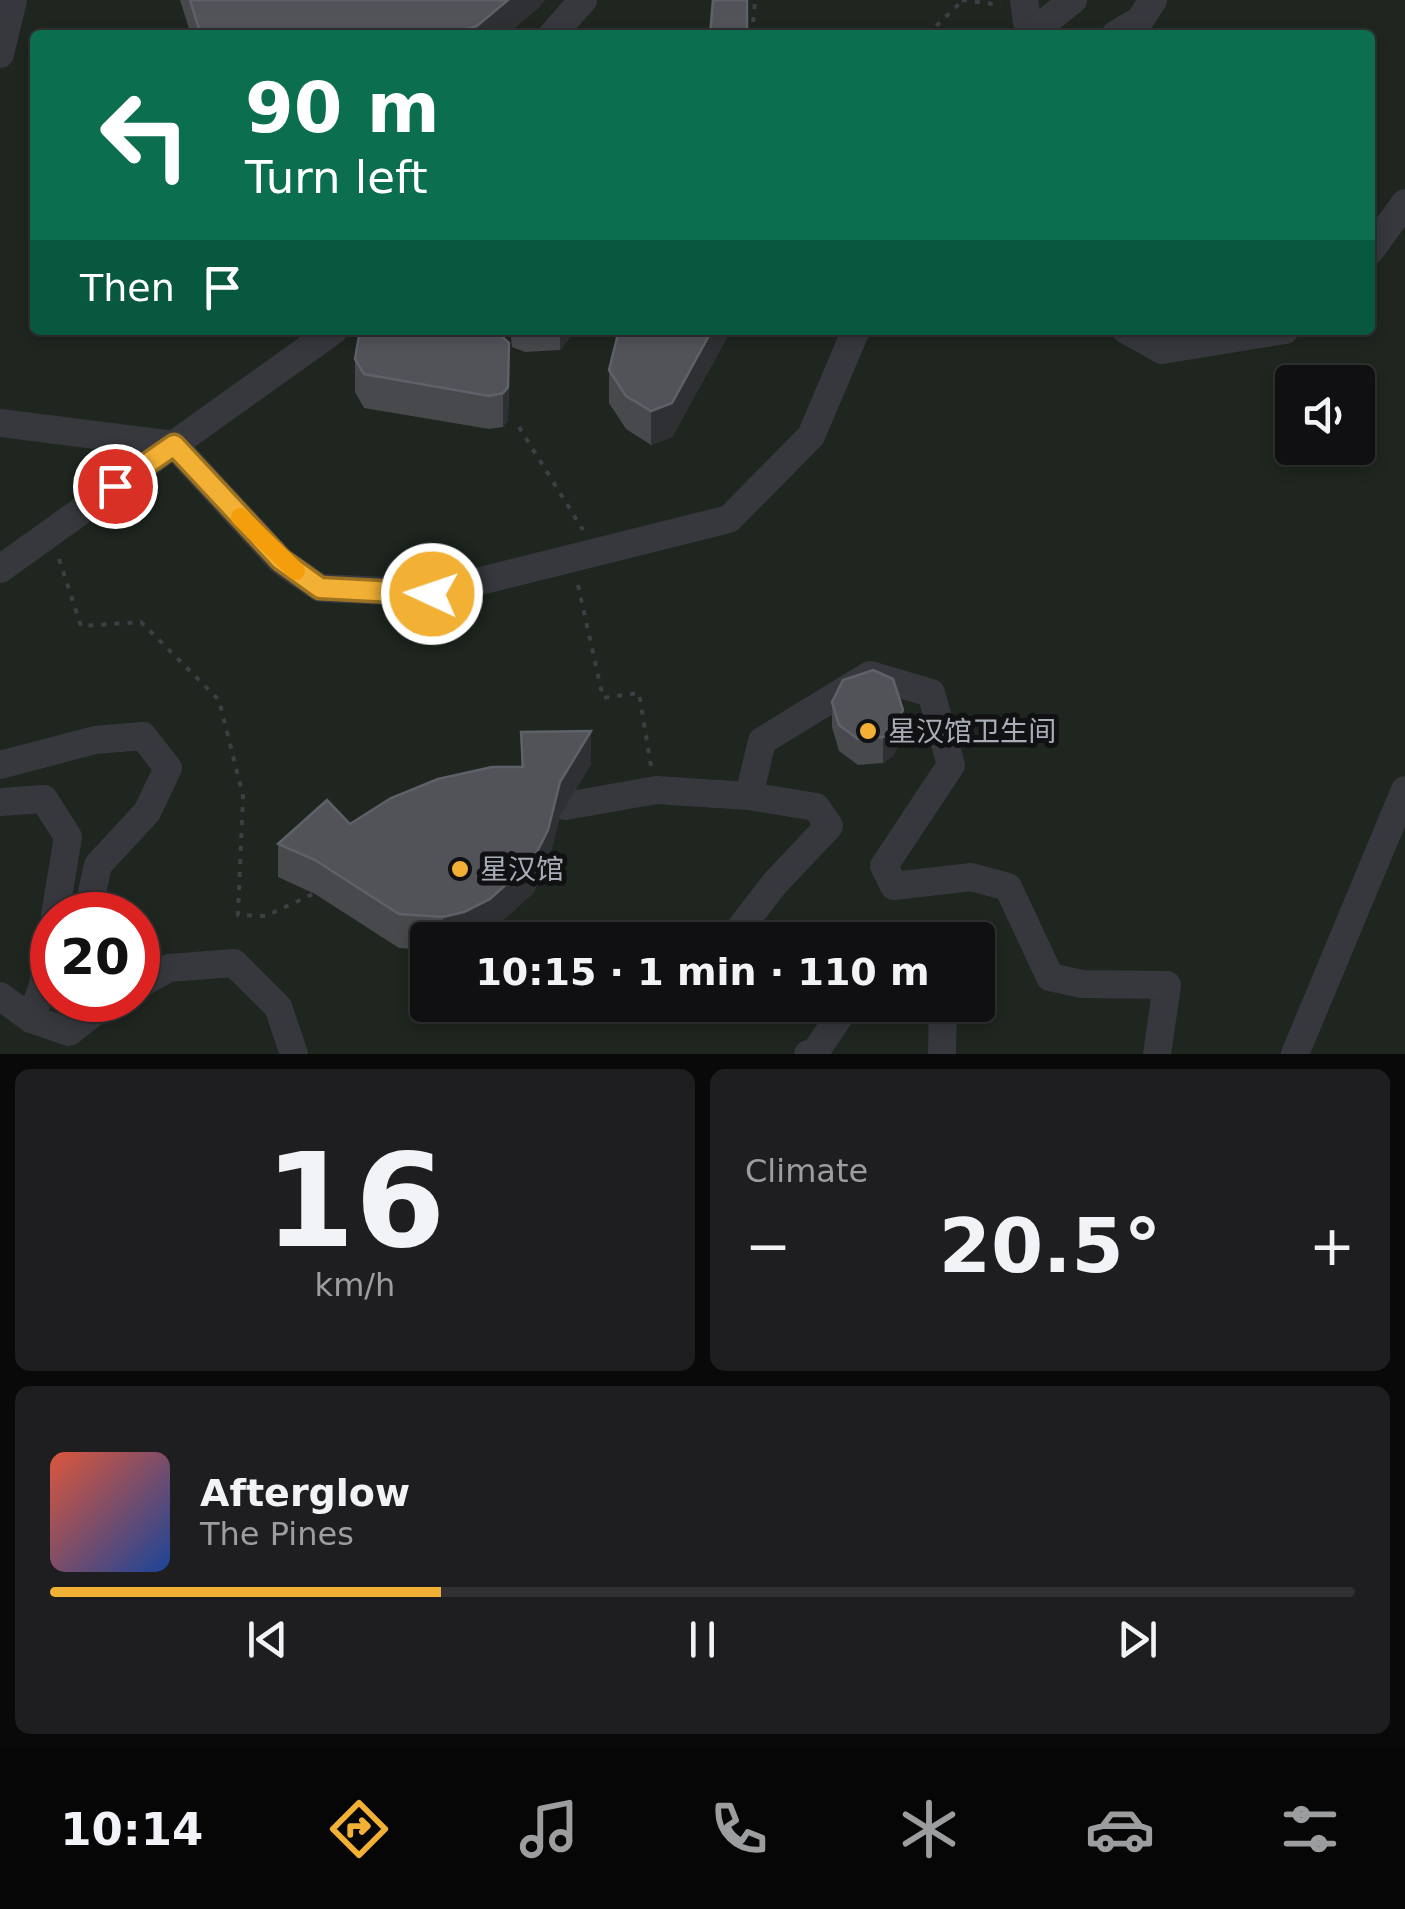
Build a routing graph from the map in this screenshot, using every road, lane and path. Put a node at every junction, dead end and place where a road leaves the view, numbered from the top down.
1 (13, 0) edge
2 (583, 0) edge
3 (756, 0) edge
4 (962, 0) edge
5 (1073, 0) edge
6 (1153, 0) edge
7 (1027, 19) edge
8 (556, 30) edge
9 (753, 30) edge
10 (932, 30) edge
11 (1123, 30) edge
12 (0, 54) edge
13 (1405, 202) edge
14 (1375, 244) edge
15 (327, 335) edge
16 (854, 335) edge
17 (1135, 335) edge
18 (1254, 335) edge
19 (0, 423) edge
20 (518, 428) dead end
21 (174, 445) junction
22 (581, 524) dead end
23 (51, 532) junction
24 (572, 558) junction
25 (0, 566) edge
26 (0, 765) edge
27 (656, 790) junction
28 (1405, 790) edge
29 (749, 796) junction
30 (0, 802) edge
31 (566, 806) dead end
32 (59, 892) edge
33 (93, 892) edge
34 (315, 894) dead end
35 (745, 922) edge
36 (160, 973) edge
37 (0, 996) edge
38 (30, 1018) edge
39 (40, 1022) edge
40 (74, 1022) edge
41 (836, 1022) edge
42 (943, 1022) edge
43 (1297, 1053) edge
44 (294, 1054) edge
45 (808, 1054) edge
46 (942, 1054) edge
47 (1157, 1054) edge

1 - 12 lane
2 - 8 lane
3 - 9 path
4 - 7 path
4 - 10 path
5 - 7 lane
6 - 11 lane
13 - 14 lane
15 - 21 lane
16 - 24 lane
17 - 18 lane
19 - 21 lane
20 - 22 path
21 - 23 lane
21 - 24 lane
23 - 25 lane
23 - 34 path
24 - 27 path
26 - 33 lane
27 - 29 lane
27 - 31 lane
28 - 43 lane
29 - 35 lane
29 - 47 lane
30 - 32 lane
36 - 44 lane
37 - 38 lane
39 - 40 lane
41 - 45 lane
42 - 46 lane

